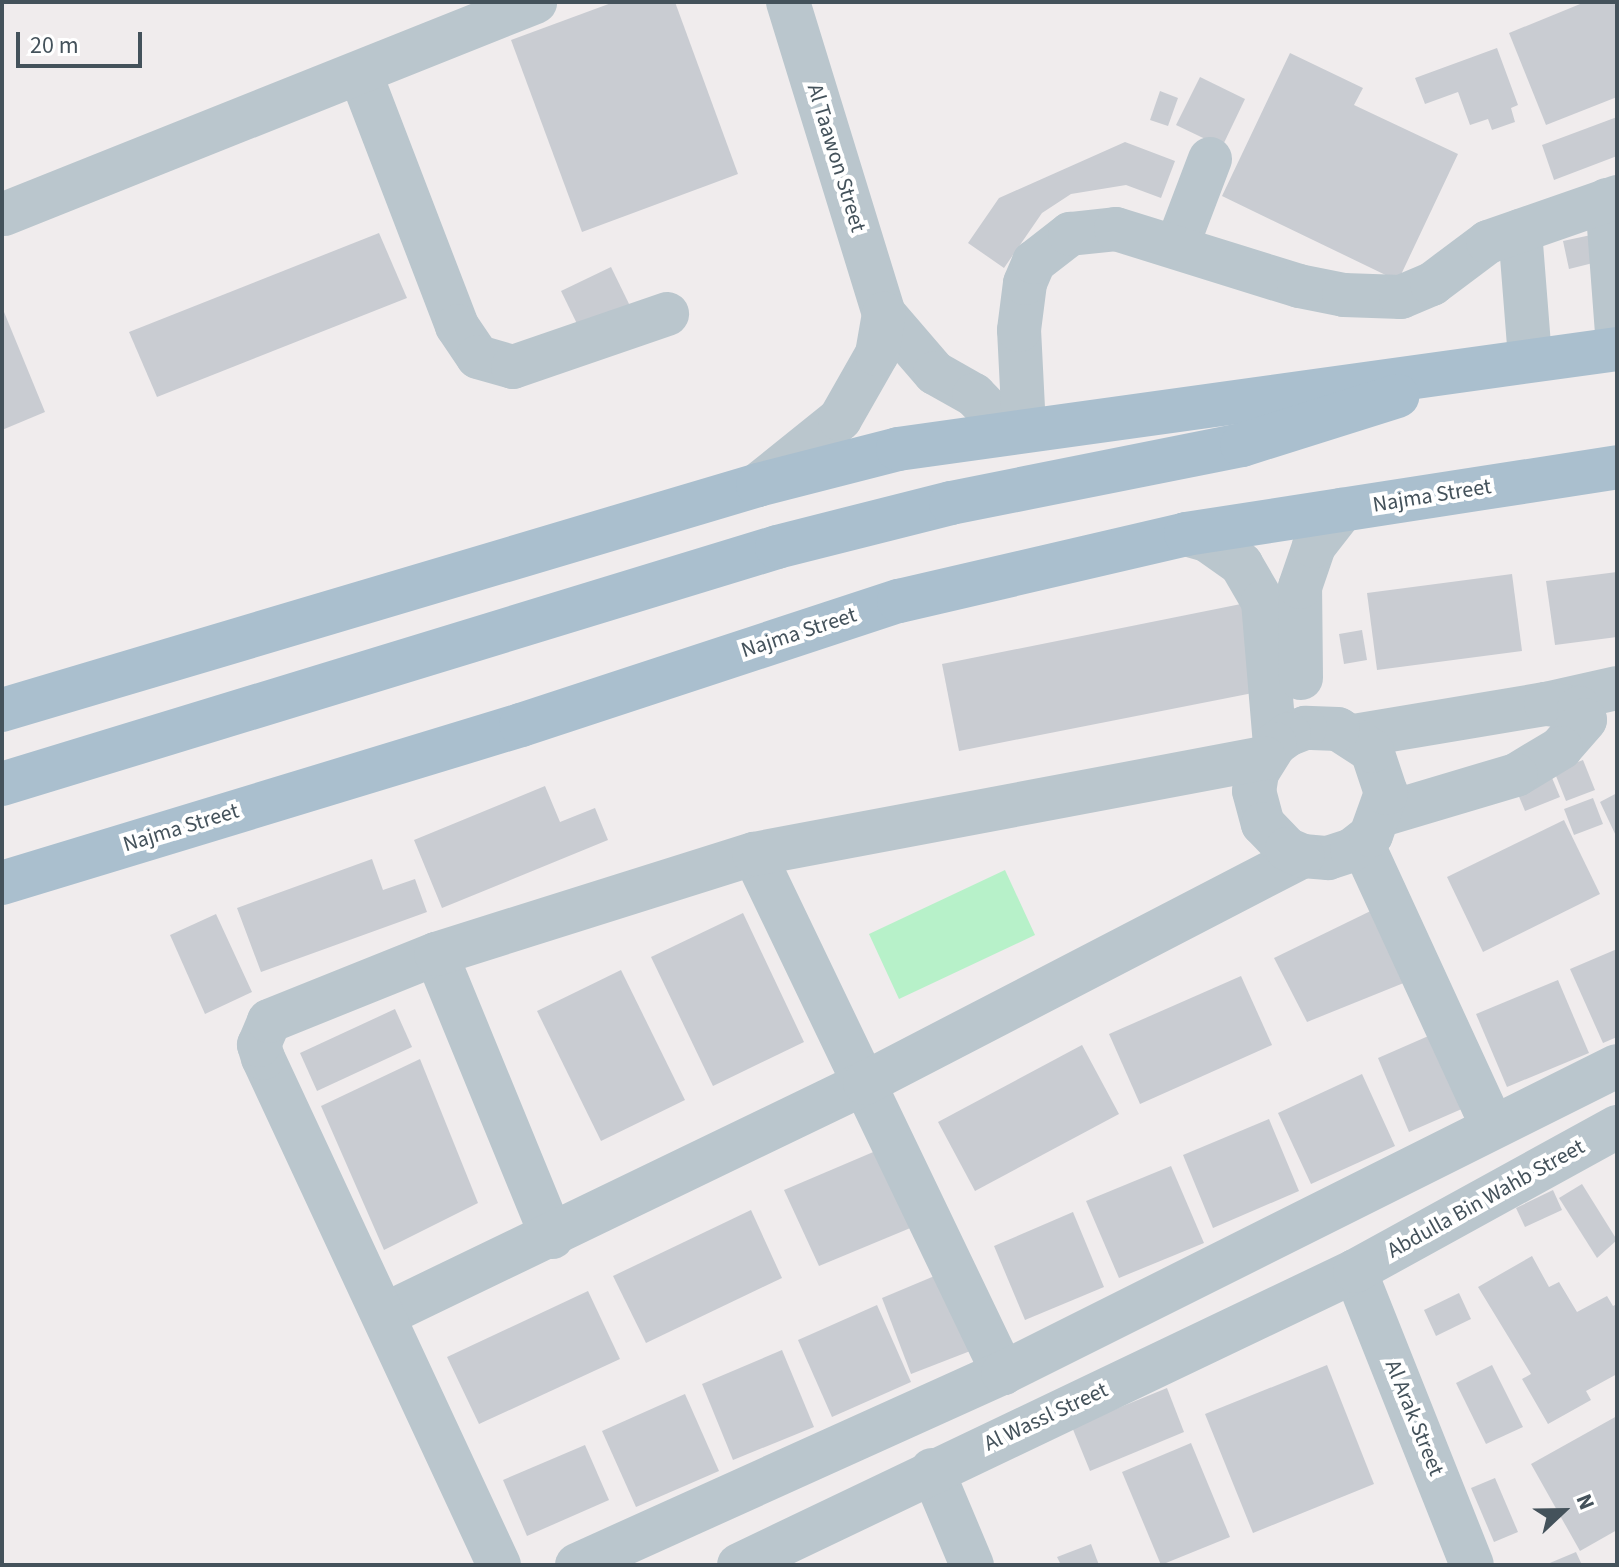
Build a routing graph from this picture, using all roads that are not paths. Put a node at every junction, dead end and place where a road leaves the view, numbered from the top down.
1 (535, 2) edge
2 (788, 2) edge
3 (360, 73) junction
4 (1210, 159) dead end
5 (1612, 199) edge
6 (4, 214) edge
7 (1520, 231) junction
8 (1177, 246) junction
9 (667, 314) dead end
10 (884, 314) junction
11 (1617, 332) edge
12 (1617, 349) edge
13 (1510, 361) junction
14 (1016, 430) junction
15 (1617, 467) edge
16 (758, 485) junction
17 (1342, 510) junction
18 (1186, 534) junction
19 (1617, 688) edge
20 (1546, 704) junction
21 (2, 710) edge
22 (1617, 721) edge
23 (1354, 736) junction
24 (1570, 739) junction
25 (1281, 743) junction
26 (2, 784) edge
27 (1372, 829) junction
28 (754, 854) junction
29 (1303, 856) junction
30 (2, 883) edge
31 (436, 954) junction
32 (1617, 1066) edge
33 (865, 1083) junction
34 (1492, 1125) junction
35 (1617, 1127) edge
36 (552, 1237) junction
37 (1355, 1271) junction
38 (386, 1314) junction
39 (1003, 1373) junction
40 (932, 1470) junction
41 (499, 1565) edge
42 (577, 1565) edge
43 (739, 1565) edge
44 (972, 1565) edge
45 (1472, 1565) edge

1 - 3 street
2 - 10 street, Al Taawon Street
3 - 6 street
3 - 9 street
4 - 8 street
5 - 7 street
5 - 11 street
7 - 8 street
7 - 13 street
8 - 14 street
10 - 14 street, Al Taawon Street
10 - 16 street, Al Taawon Street
12 - 13 main road
13 - 14 main road
13 - 26 main road
14 - 16 main road
15 - 17 main road, Najma Street
16 - 21 main road
17 - 18 main road, Najma Street
17 - 25 street
18 - 25 street
18 - 30 main road, Najma Street
19 - 20 street
20 - 23 street
20 - 24 street
22 - 24 street
23 - 25 street
23 - 27 street
24 - 27 street
25 - 28 street
25 - 29 street
27 - 29 street
27 - 34 street
28 - 31 street
28 - 33 street
29 - 33 street
31 - 36 street
31 - 38 street
32 - 34 street
33 - 36 street
33 - 39 street
34 - 39 street
35 - 37 street, Abdulla Bin Wahb Street
36 - 38 street
37 - 40 street, Al Wassl Street
37 - 45 street, Al Arak Street
38 - 41 street
39 - 42 street
40 - 43 street, Al Wassl Street
40 - 44 street

